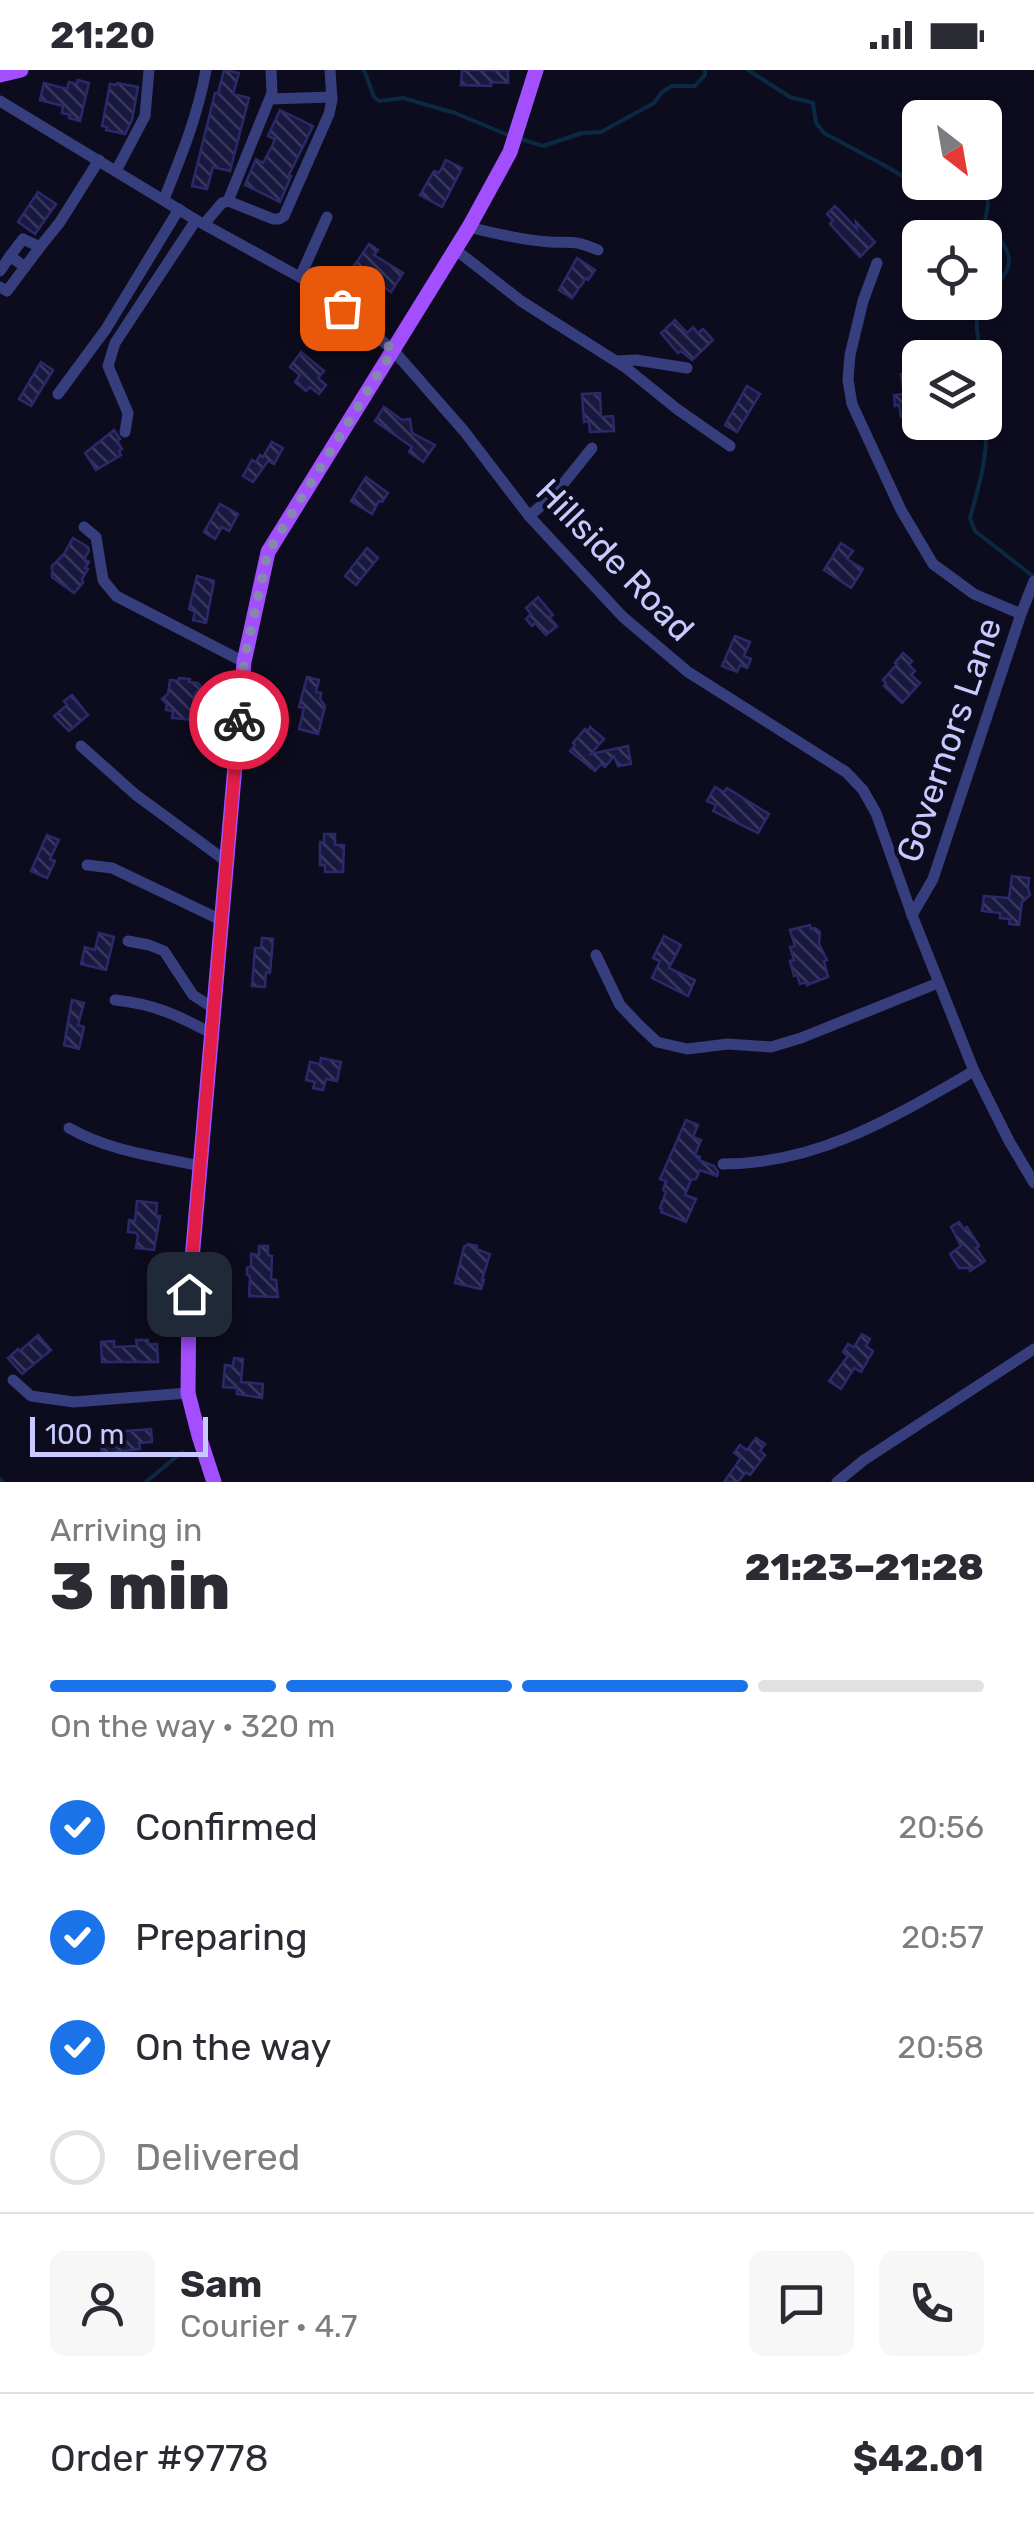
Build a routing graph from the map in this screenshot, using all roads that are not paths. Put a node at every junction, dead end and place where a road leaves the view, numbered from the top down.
1 (21, 70) edge
2 (149, 70) edge
3 (206, 70) edge
4 (271, 70) edge
5 (330, 70) edge
6 (536, 70) edge
7 (0, 75) edge
8 (332, 97) junction
9 (270, 99) junction
10 (0, 101) edge
11 (99, 160) junction
12 (116, 171) junction
13 (164, 199) junction
14 (228, 201) junction
15 (180, 209) junction
16 (327, 217) dead end
17 (200, 222) junction
18 (468, 227) junction
19 (40, 247) junction
20 (456, 250) junction
21 (598, 250) dead end
22 (10, 256) junction
23 (877, 263) dead end
24 (25, 267) junction
25 (0, 271) edge
26 (300, 277) junction
27 (0, 286) edge
28 (393, 350) junction
29 (616, 361) junction
30 (686, 368) dead end
31 (58, 394) dead end
32 (125, 432) dead end
33 (730, 446) dead end
34 (592, 448) dead end
35 (528, 516) junction
36 (84, 527) dead end
37 (1033, 584) edge
38 (1021, 614) junction
39 (244, 662) junction
40 (82, 746) dead end
41 (226, 861) junction
42 (87, 865) dead end
43 (912, 915) junction
44 (221, 920) junction
45 (128, 941) dead end
46 (596, 955) dead end
47 (938, 982) junction
48 (115, 1000) dead end
49 (214, 1008) junction
50 (211, 1033) junction
51 (974, 1071) junction
52 (69, 1128) dead end
53 (723, 1164) dead end
54 (200, 1166) junction
55 (1034, 1183) edge
56 (1034, 1348) edge
57 (12, 1380) dead end
58 (188, 1393) junction
59 (214, 1482) edge
60 (837, 1482) edge

1 - 7 main road
2 - 12 street
3 - 13 street
4 - 9 street
5 - 8 street
6 - 18 main road
8 - 9 street
8 - 14 street
9 - 14 street
10 - 11 street, Hillside Road
11 - 12 street, Hillside Road
11 - 19 street
12 - 13 street, Hillside Road
13 - 15 street, Hillside Road
14 - 17 street
15 - 17 street, Hillside Road
15 - 31 street
16 - 26 street
17 - 26 street, Hillside Road
17 - 32 street
18 - 20 main road
18 - 21 street
19 - 22 street
19 - 24 street
20 - 28 main road
20 - 29 street
22 - 24 street
22 - 25 street
23 - 38 street
24 - 27 street
26 - 28 street, Hillside Road
28 - 35 street, Hillside Road
28 - 39 main road
29 - 30 street
29 - 33 street
34 - 35 street
35 - 43 street, Hillside Road
36 - 39 street
37 - 38 street, Governors Lane
38 - 43 street, Governors Lane
39 - 41 main road
40 - 41 street
41 - 44 main road
42 - 44 street
43 - 47 street, Hillside Road
44 - 49 main road
45 - 49 street
46 - 47 street
47 - 51 street, Hillside Road
48 - 50 street
49 - 50 main road
50 - 54 main road
51 - 53 street
51 - 55 street, Hillside Road
52 - 54 street
54 - 58 main road
56 - 60 street
57 - 58 street
58 - 59 main road

